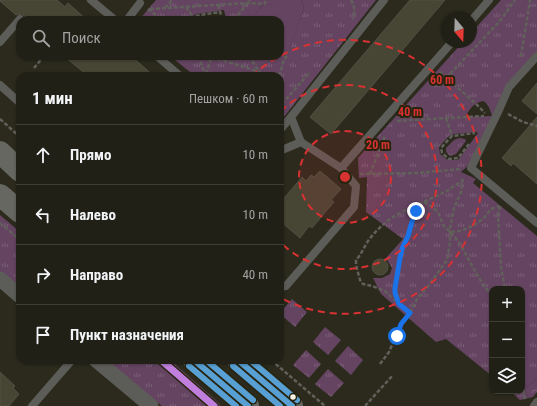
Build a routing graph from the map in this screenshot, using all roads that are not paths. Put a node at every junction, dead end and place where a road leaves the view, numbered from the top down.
1 (92, 0) edge
2 (384, 0) edge
3 (489, 0) edge
4 (140, 3) road end
5 (477, 14) edge
6 (110, 16) edge
7 (130, 16) edge
8 (16, 24) edge
9 (0, 42) edge
10 (447, 48) edge
11 (537, 56) edge
12 (162, 60) edge
13 (175, 72) edge
14 (0, 86) edge
15 (16, 100) edge
16 (291, 117) junction
17 (284, 125) edge
18 (301, 142) junction
19 (284, 149) edge
20 (0, 152) edge
21 (16, 167) edge
22 (341, 168) junction
23 (0, 195) edge
24 (16, 209) edge
25 (537, 223) edge
26 (0, 280) edge
27 (284, 287) edge
28 (16, 293) edge
29 (69, 364) edge
30 (101, 364) edge
31 (199, 364) edge
32 (243, 364) edge
33 (537, 402) edge
34 (32, 406) edge
35 (151, 406) edge
36 (248, 406) edge
37 (292, 406) edge
38 (534, 406) edge

1 - 6 lane
2 - 16 lane
3 - 5 lane
4 - 7 lane
8 - 9 lane
10 - 22 lane
11 - 25 lane
12 - 13 lane
14 - 15 lane
16 - 17 lane
16 - 18 lane
18 - 19 lane
18 - 22 lane
20 - 21 main road
22 - 27 lane
23 - 24 main road
26 - 28 street
29 - 34 lane
30 - 35 street
31 - 36 main road
32 - 37 main road
33 - 38 lane

